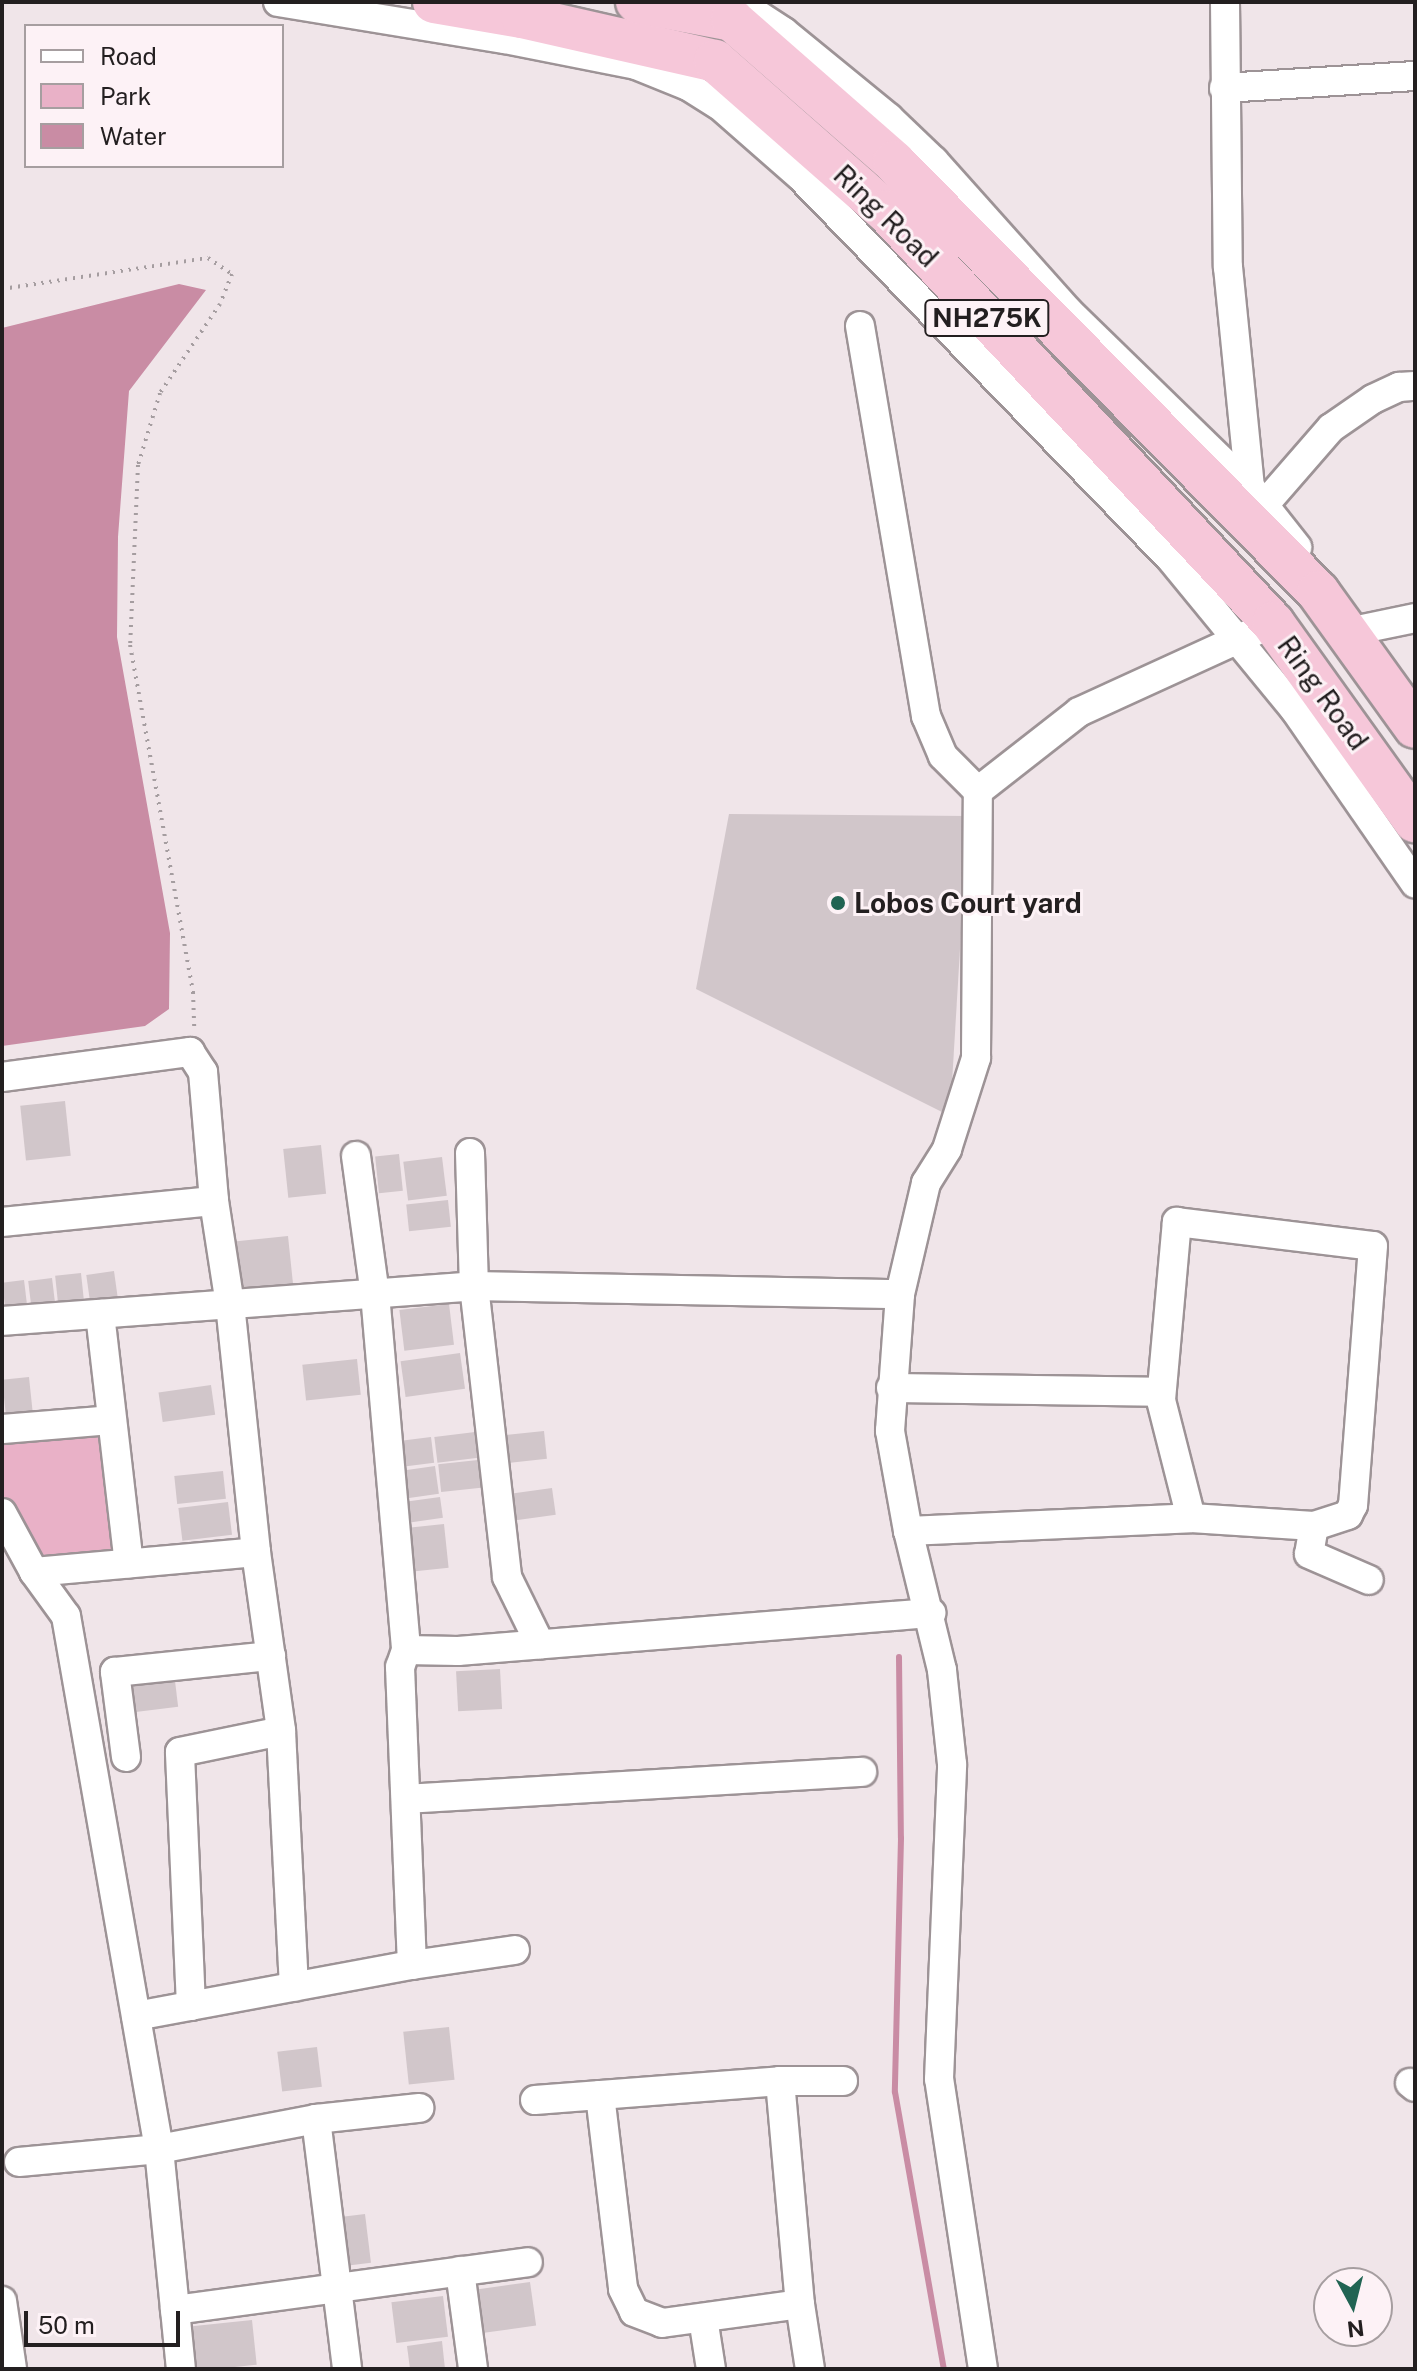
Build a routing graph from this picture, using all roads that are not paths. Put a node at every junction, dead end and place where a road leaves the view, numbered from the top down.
1 (278, 2) edge
2 (434, 2) edge
3 (637, 2) edge
4 (738, 2) edge
5 (1225, 2) edge
6 (1415, 76) edge
7 (1224, 88) junction
8 (905, 153) junction
9 (860, 326) dead end
10 (1415, 386) edge
11 (1257, 512) junction
12 (1219, 566) junction
13 (1415, 618) edge
14 (1362, 629) junction
15 (1256, 631) junction
16 (1415, 700) edge
17 (1415, 727) edge
18 (978, 791) junction
19 (1415, 821) edge
20 (1415, 883) edge
21 (2, 1077) edge
22 (470, 1153) dead end
23 (356, 1156) dead end
24 (214, 1201) junction
25 (2, 1222) edge
26 (474, 1286) junction
27 (375, 1294) junction
28 (900, 1294) junction
29 (230, 1304) junction
30 (100, 1314) junction
31 (2, 1321) edge
32 (891, 1388) junction
33 (1161, 1392) junction
34 (112, 1420) junction
35 (2, 1429) edge
36 (2, 1513) edge
37 (1191, 1518) junction
38 (1314, 1526) junction
39 (908, 1531) junction
40 (256, 1552) junction
41 (129, 1563) junction
42 (34, 1572) junction
43 (1369, 1580) dead end
44 (931, 1613) junction
45 (540, 1644) junction
46 (406, 1650) junction
47 (271, 1656) junction
48 (281, 1731) junction
49 (126, 1757) dead end
50 (862, 1772) dead end
51 (406, 1799) junction
52 (515, 1950) dead end
53 (412, 1965) junction
54 (294, 1987) junction
55 (191, 2006) junction
56 (136, 2016) junction
57 (780, 2081) junction
58 (843, 2081) dead end
59 (600, 2095) junction
60 (535, 2100) dead end
61 (419, 2108) dead end
62 (316, 2119) junction
63 (159, 2149) junction
64 (19, 2162) dead end
65 (528, 2262) dead end
66 (460, 2271) junction
67 (338, 2286) junction
68 (2, 2301) edge
69 (800, 2304) junction
70 (175, 2310) junction
71 (703, 2318) junction
72 (4, 2335) edge
73 (12, 2369) edge
74 (181, 2369) edge
75 (347, 2369) edge
76 (473, 2369) edge
77 (711, 2369) edge
78 (810, 2369) edge
79 (983, 2369) edge

1 - 15 street
2 - 12 highway, Ring Road / NH275K
3 - 8 highway, Ring Road / NH275K
4 - 8 street
5 - 7 street
6 - 7 street
7 - 11 street
8 - 11 highway, Ring Road / NH275K
9 - 18 street
10 - 11 street
11 - 12 street
11 - 14 street
11 - 17 highway, Ring Road / NH275K
12 - 15 highway, Ring Road / NH275K
13 - 14 street
14 - 16 street
15 - 18 street
15 - 19 highway, Ring Road / NH275K
15 - 20 street
18 - 28 street
21 - 24 street
22 - 26 street
23 - 27 street
24 - 25 street
24 - 29 street
26 - 27 street
26 - 28 street
26 - 45 street
27 - 29 street
27 - 46 street
28 - 32 street
29 - 30 street
29 - 40 street
30 - 31 street
30 - 34 street
32 - 33 street
32 - 39 street
33 - 37 street
33 - 38 street
34 - 35 street
34 - 41 street
36 - 42 street
37 - 38 street
37 - 39 street
38 - 43 street
39 - 44 street
40 - 41 street
40 - 47 street
41 - 42 street
42 - 56 street
44 - 45 street
44 - 79 street
45 - 46 street
46 - 51 street
47 - 48 street
47 - 49 street
48 - 54 street
48 - 55 street
50 - 51 street
51 - 53 street
52 - 53 street
53 - 54 street
54 - 55 street
55 - 56 street
56 - 63 street
57 - 58 street
57 - 59 street
57 - 69 street
59 - 60 street
59 - 71 street
61 - 62 street
62 - 63 street
62 - 67 street
63 - 64 street
63 - 70 street
65 - 66 street
66 - 67 street
66 - 76 street
67 - 70 street
67 - 75 street
68 - 72 street
69 - 71 street
69 - 78 street
70 - 74 street
71 - 77 street
72 - 73 street

